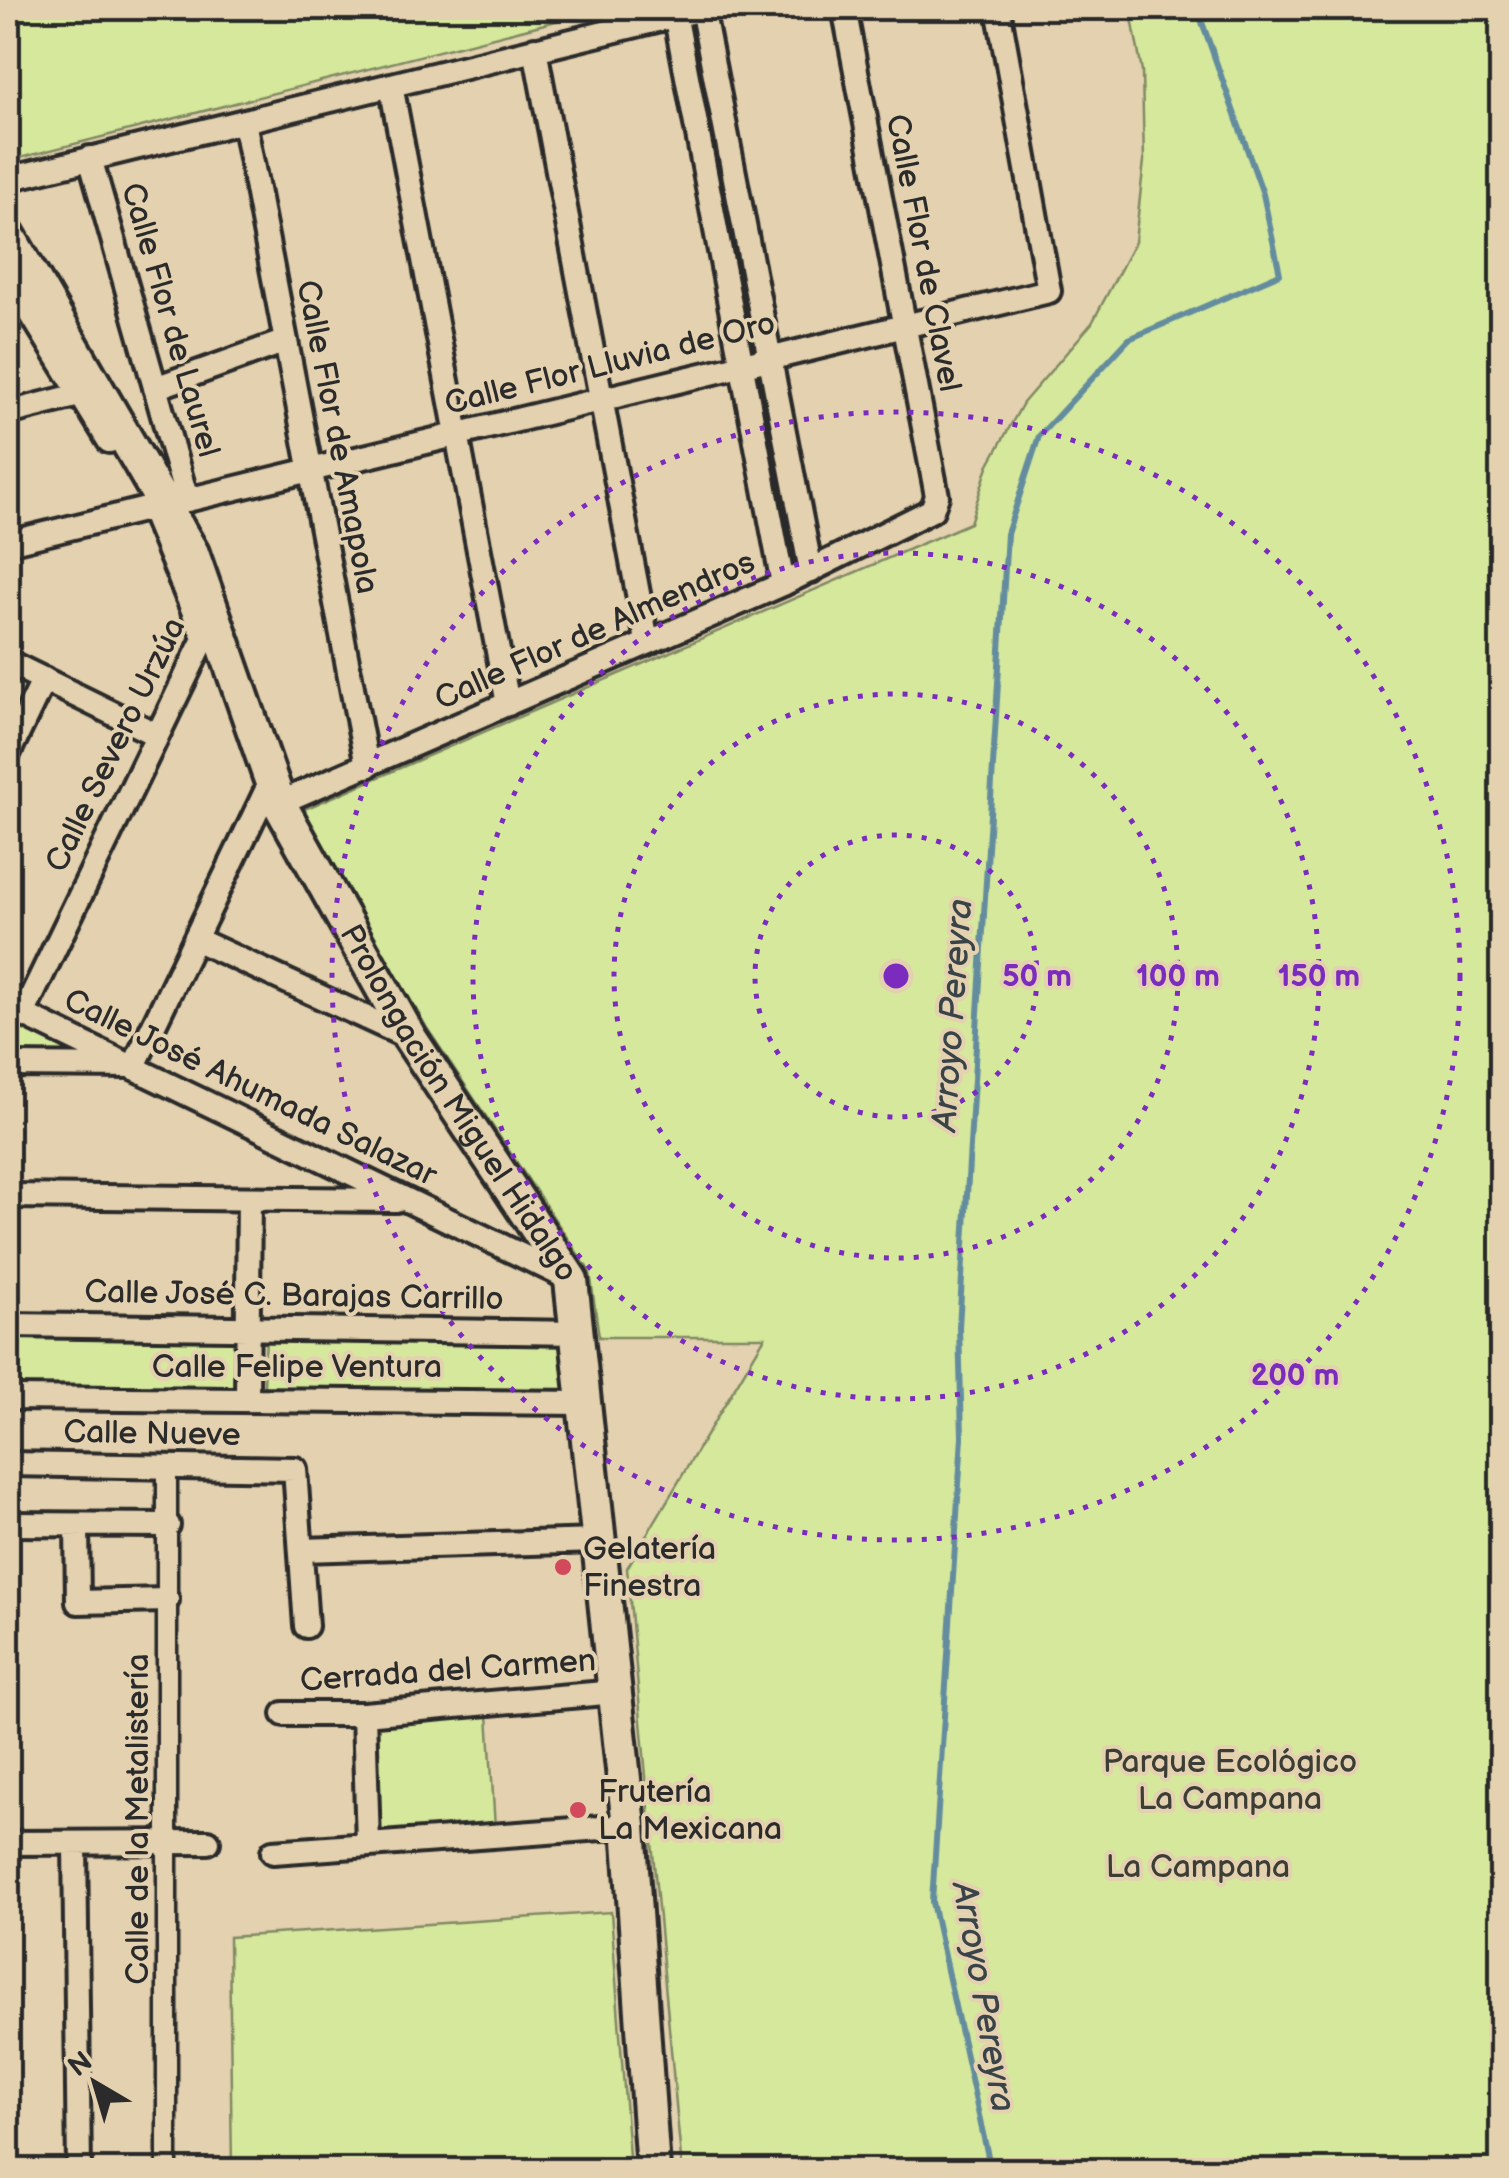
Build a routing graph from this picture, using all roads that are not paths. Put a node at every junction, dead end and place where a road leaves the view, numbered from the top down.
1 (704, 8) edge
2 (844, 8) edge
3 (998, 8) edge
4 (675, 11) edge
5 (535, 49) junction
6 (391, 84) junction
7 (244, 120) junction
8 (90, 158) junction
9 (8, 178) edge
10 (8, 235) edge
11 (13, 271) edge
12 (903, 326) junction
13 (286, 340) junction
14 (770, 358) junction
15 (741, 366) junction
16 (155, 388) junction
17 (90, 393) junction
18 (601, 400) junction
19 (8, 413) edge
20 (457, 434) junction
21 (310, 470) junction
22 (168, 504) junction
23 (932, 510) joint
24 (8, 543) edge
25 (811, 571) junction
26 (783, 584) junction
27 (210, 625) junction
28 (646, 641) junction
29 (8, 662) edge
30 (44, 679) junction
31 (508, 704) junction
32 (157, 735) junction
33 (8, 754) edge
34 (367, 766) junction
35 (274, 794) junction
36 (195, 939) junction
37 (15, 1010) edge
38 (410, 1038) junction
39 (8, 1065) edge
40 (134, 1066) junction
41 (8, 1196) edge
42 (249, 1198) junction
43 (404, 1200) junction
44 (572, 1280) junction
45 (8, 1325) edge
46 (249, 1328) junction
47 (580, 1333) junction
48 (8, 1398) edge
49 (247, 1399) junction
50 (586, 1402) junction
51 (8, 1464) edge
52 (167, 1467) junction
53 (8, 1524) edge
54 (168, 1524) junction
55 (76, 1526) junction
56 (599, 1541) junction
57 (302, 1550) junction
58 (167, 1600) junction
59 (306, 1626) dead end
60 (616, 1692) junction
61 (284, 1714) dead end
62 (364, 1714) junction
63 (629, 1826) junction
64 (8, 1842) edge
65 (170, 1842) junction
66 (208, 1842) dead end
67 (75, 1844) junction
68 (368, 1844) junction
69 (273, 1852) dead end
70 (79, 2170) edge
71 (167, 2170) edge
72 (653, 2170) edge

1 - 4 street
1 - 14 street
2 - 12 street, Calle Flor de Clavel
3 - 12 street, Calle Flor Lluvia de Oro
4 - 5 street
4 - 15 street
5 - 6 street
5 - 18 street
6 - 7 street
6 - 20 street
7 - 8 street
7 - 13 street, Calle Flor de Amapola
8 - 9 street
8 - 16 street, Calle Flor de Laurel
10 - 11 main road, Prolongación Miguel Hidalgo
11 - 17 main road, Prolongación Miguel Hidalgo
12 - 14 street, Calle Flor Lluvia de Oro
12 - 23 street, Calle Flor de Clavel
13 - 16 street
13 - 21 street, Calle Flor de Amapola
14 - 15 street, Calle Flor Lluvia de Oro
14 - 25 street
15 - 18 street, Calle Flor Lluvia de Oro
15 - 26 street
16 - 22 street, Calle Flor de Laurel
17 - 19 street
17 - 22 main road, Prolongación Miguel Hidalgo
18 - 20 street, Calle Flor Lluvia de Oro
18 - 28 street
20 - 21 street, Calle Flor Lluvia de Oro
20 - 31 street
21 - 22 street, Calle Flor Lluvia de Oro
21 - 34 street, Calle Flor de Amapola
22 - 24 street, Calle Flor Lluvia de Oro
22 - 27 main road, Prolongación Miguel Hidalgo
23 - 25 street, Calle Flor de Almendros
25 - 26 street, Calle Flor de Almendros
26 - 28 street, Calle Flor de Almendros
27 - 32 street, Calle Severo Urzúa
27 - 35 main road, Prolongación Miguel Hidalgo
28 - 31 street, Calle Flor de Almendros
29 - 30 street
30 - 32 street
30 - 33 street
31 - 34 street, Calle Flor de Almendros
32 - 37 street, Calle Severo Urzúa
34 - 35 street, Calle Flor de Almendros
35 - 36 street
35 - 38 main road, Prolongación Miguel Hidalgo
36 - 38 street
36 - 40 street
37 - 40 street, Calle José Ahumada Salazar
38 - 44 main road, Prolongación Miguel Hidalgo
39 - 40 street
40 - 43 street, Calle José Ahumada Salazar
41 - 42 street
42 - 43 street
42 - 46 street
43 - 44 street, Calle José Ahumada Salazar
44 - 47 main road, Prolongación Miguel Hidalgo
45 - 46 street, Calle José C. Barajas Carrillo
46 - 47 street, Calle José C. Barajas Carrillo
46 - 49 street
47 - 50 main road, Prolongación Miguel Hidalgo
48 - 49 street, Calle Felipe Ventura
49 - 50 street, Calle Felipe Ventura
50 - 56 main road, Prolongación Miguel Hidalgo
51 - 52 street, Calle Nueve
52 - 54 street, Calle de la Metalistería
52 - 57 street, Calle Nueve
53 - 55 street
54 - 55 street
54 - 58 street, Calle de la Metalistería
55 - 58 street
56 - 57 street
56 - 60 main road, Prolongación Miguel Hidalgo
57 - 59 street
58 - 65 street, Calle de la Metalistería
60 - 62 street, Cerrada del Carmen
60 - 63 main road, Prolongación Miguel Hidalgo
61 - 62 street, Cerrada del Carmen
62 - 68 street
63 - 68 street
63 - 72 main road, Prolongación Miguel Hidalgo
64 - 67 street
65 - 66 street
65 - 67 street
65 - 71 street, Calle de la Metalistería
67 - 70 street
68 - 69 street

